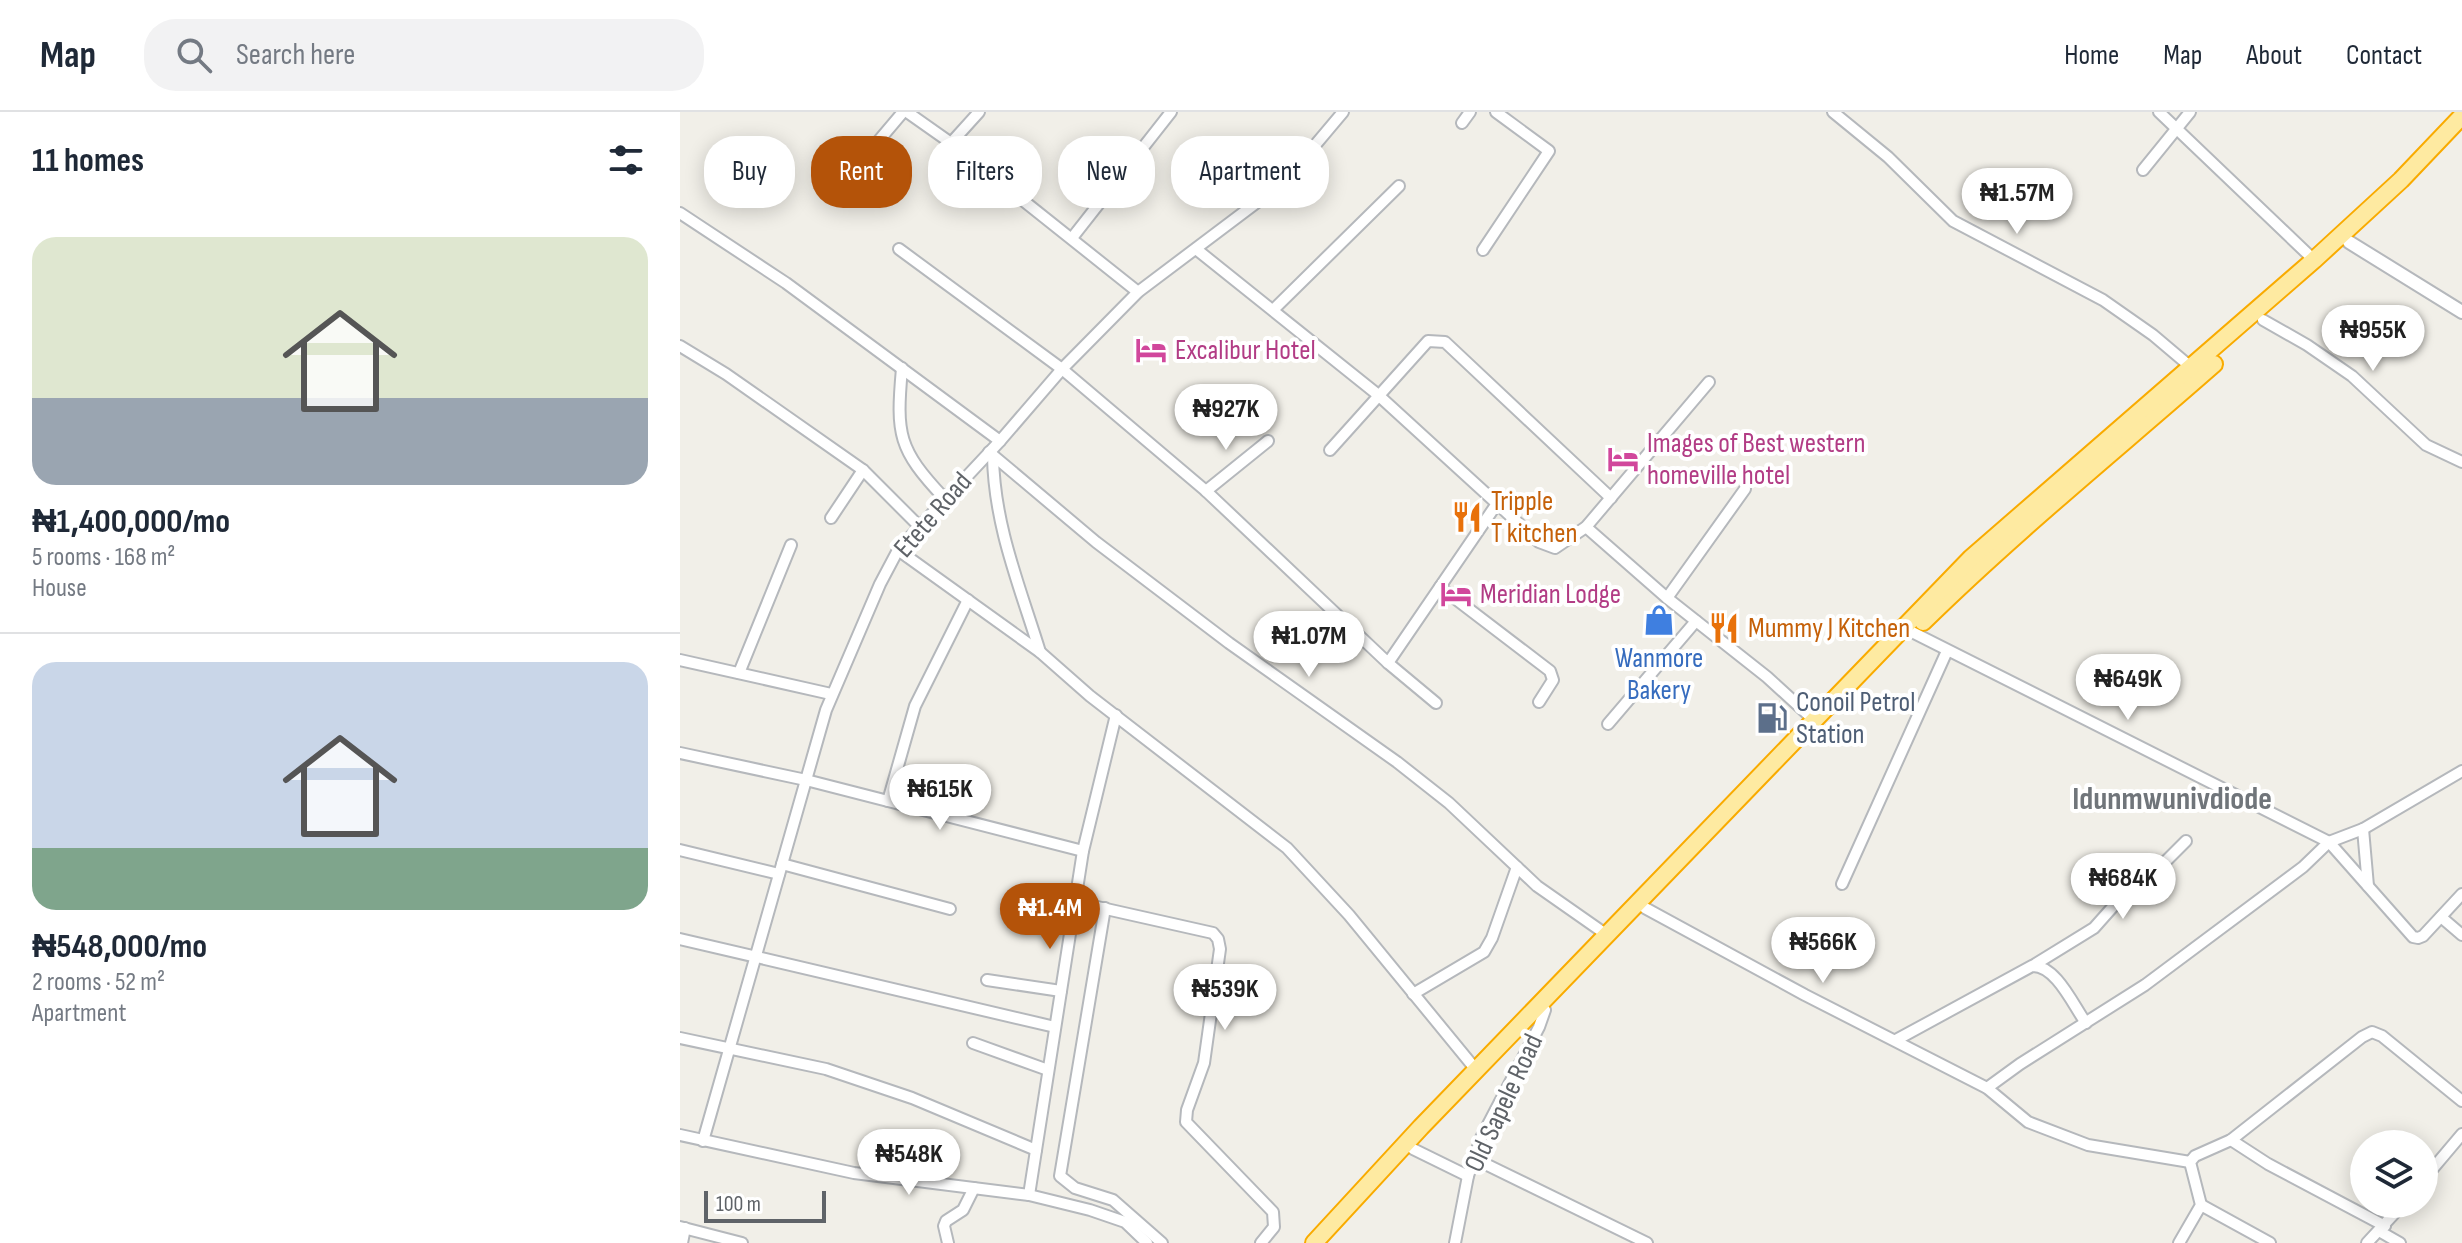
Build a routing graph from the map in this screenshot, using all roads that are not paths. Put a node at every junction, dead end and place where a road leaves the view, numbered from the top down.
1 (905, 112) edge
2 (979, 112) edge
3 (1171, 112) edge
4 (1343, 112) edge
5 (1470, 112) edge
6 (1496, 112) edge
7 (1833, 112) edge
8 (2159, 112) edge
9 (2190, 112) edge
10 (2462, 116) edge
11 (1462, 123) dead end
12 (2178, 129) junction
13 (2462, 129) edge
14 (884, 136) edge
15 (941, 136) edge
16 (957, 136) edge
17 (2143, 170) dead end
18 (1399, 186) dead end
19 (1034, 208) edge
20 (680, 213) edge
21 (1072, 238) junction
22 (2349, 242) junction
23 (899, 249) dead end
24 (1196, 249) junction
25 (1483, 250) dead end
26 (2314, 260) junction
27 (1138, 292) junction
28 (1273, 310) junction
29 (2462, 312) edge
30 (2263, 320) junction
31 (680, 346) edge
32 (902, 368) junction
33 (2192, 368) junction
34 (1062, 369) junction
35 (1709, 382) dead end
36 (1377, 394) junction
37 (1000, 441) junction
38 (1268, 441) dead end
39 (1330, 450) dead end
40 (991, 454) junction
41 (2462, 462) edge
42 (2082, 468) junction
43 (863, 470) junction
44 (1745, 489) dead end
45 (1206, 491) junction
46 (944, 498) junction
47 (1611, 498) junction
48 (1496, 505) junction
49 (831, 518) dead end
50 (918, 525) junction
51 (1586, 527) junction
52 (791, 545) dead end
53 (898, 550) junction
54 (1440, 587) junction
55 (1667, 598) junction
56 (968, 600) junction
57 (1696, 621) junction
58 (1912, 632) junction
59 (1947, 651) junction
60 (1040, 652) junction
61 (680, 660) edge
62 (1388, 663) junction
63 (739, 673) junction
64 (831, 694) junction
65 (1539, 702) dead end
66 (1436, 703) dead end
67 (1116, 715) junction
68 (1814, 720) junction
69 (1608, 724) dead end
70 (680, 753) edge
71 (2462, 771) edge
72 (806, 780) junction
73 (888, 801) junction
74 (2363, 829) junction
75 (2186, 841) dead end
76 (2329, 842) junction
77 (680, 850) edge
78 (1083, 851) junction
79 (1517, 867) junction
80 (781, 869) junction
81 (1842, 884) dead end
82 (2368, 886) junction
83 (2462, 894) edge
84 (1075, 902) junction
85 (1105, 908) junction
86 (1645, 908) junction
87 (950, 909) dead end
88 (2441, 917) junction
89 (1607, 935) junction
90 (2462, 935) edge
91 (680, 939) edge
92 (757, 957) junction
93 (2032, 966) junction
94 (987, 980) dead end
95 (1061, 991) junction
96 (1413, 994) junction
97 (1545, 1010) junction
98 (2086, 1023) junction
99 (1055, 1027) junction
100 (680, 1038) edge
101 (1896, 1040) junction
102 (973, 1043) dead end
103 (729, 1051) junction
104 (1048, 1070) junction
105 (1477, 1071) junction
106 (1987, 1088) junction
107 (2462, 1101) edge
108 (2462, 1134) edge
109 (680, 1135) edge
110 (2231, 1140) junction
111 (703, 1141) junction
112 (1413, 1149) junction
113 (1036, 1150) junction
114 (1473, 1158) junction
115 (2190, 1162) junction
116 (2438, 1162) edge
117 (1468, 1176) junction
118 (974, 1188) junction
119 (1029, 1195) junction
120 (2201, 1205) junction
121 (2391, 1218) edge
122 (682, 1228) edge
123 (2382, 1228) junction
124 (682, 1243) edge
125 (742, 1243) edge
126 (948, 1243) edge
127 (1147, 1243) edge
128 (1162, 1243) edge
129 (1261, 1243) edge
130 (1314, 1243) edge
131 (1326, 1243) edge
132 (1455, 1243) edge
133 (1647, 1243) edge
134 (2179, 1243) edge
135 (2270, 1243) edge
136 (2367, 1243) edge
137 (2400, 1243) edge

1 - 14 street
1 - 15 street
2 - 16 street
3 - 21 street
4 - 24 street, Etete Road
5 - 11 street
6 - 25 street
7 - 33 street
8 - 12 street
9 - 12 street
10 - 26 highway
12 - 17 street
12 - 26 street
13 - 22 highway
18 - 28 street
19 - 21 street
20 - 32 street
21 - 27 street
22 - 29 street
22 - 30 highway
23 - 34 street
24 - 27 street, Etete Road
24 - 28 street
26 - 33 highway
27 - 34 street, Etete Road
28 - 36 street
30 - 41 street
30 - 42 highway
31 - 43 street
32 - 37 street
32 - 46 street
33 - 42 highway
34 - 37 street, Etete Road
34 - 45 street
35 - 47 street
36 - 39 street
36 - 47 street
36 - 48 street
37 - 40 street, Etete Road
38 - 45 street
40 - 46 street, Etete Road
40 - 60 street
40 - 79 street
42 - 58 highway
42 - 68 highway
43 - 49 street
43 - 50 street
44 - 55 street
45 - 62 street
46 - 50 street, Etete Road
47 - 51 street
48 - 51 street
48 - 54 street
50 - 53 street, Etete Road
51 - 55 street
52 - 63 street
53 - 56 street
53 - 64 street, Etete Road
54 - 62 street
54 - 65 street
55 - 57 street
56 - 60 street
56 - 73 street
57 - 68 street
57 - 69 street
58 - 59 street
58 - 86 highway
59 - 76 street
59 - 81 street
60 - 67 street
61 - 63 street
62 - 66 street
63 - 64 street
64 - 72 street, Etete Road
67 - 78 street
67 - 96 street
68 - 89 highway
70 - 72 street
71 - 74 street
72 - 73 street
72 - 80 street, Etete Road
73 - 78 street
74 - 76 street
74 - 82 street
75 - 93 street
76 - 82 street
76 - 98 street
77 - 80 street
78 - 84 street
79 - 89 street
79 - 96 street
80 - 87 street
80 - 92 street, Etete Road
82 - 88 street
83 - 88 street
84 - 85 street
84 - 95 street
85 - 128 street
85 - 129 street
86 - 97 highway
86 - 101 street
88 - 90 street
89 - 105 highway
91 - 92 street
92 - 99 street
92 - 103 street, Etete Road
93 - 98 street
93 - 101 street
94 - 95 street
95 - 99 street
96 - 105 street
97 - 112 highway
97 - 114 street, Old Sapele Road
98 - 106 street
99 - 104 street
100 - 103 street
101 - 106 street
102 - 104 street
103 - 111 street, Etete Road
103 - 113 street
104 - 113 street
105 - 130 highway
106 - 115 street
107 - 110 street
108 - 116 street
109 - 111 street
110 - 115 street
110 - 123 street
111 - 118 street
112 - 117 street
112 - 131 highway
113 - 119 street
114 - 117 street, Old Sapele Road
114 - 133 street
115 - 120 street
117 - 132 street, Old Sapele Road
118 - 119 street
118 - 126 street
119 - 127 street
120 - 134 street
120 - 135 street
121 - 123 street
122 - 124 street
122 - 125 street
123 - 136 street
123 - 137 street

